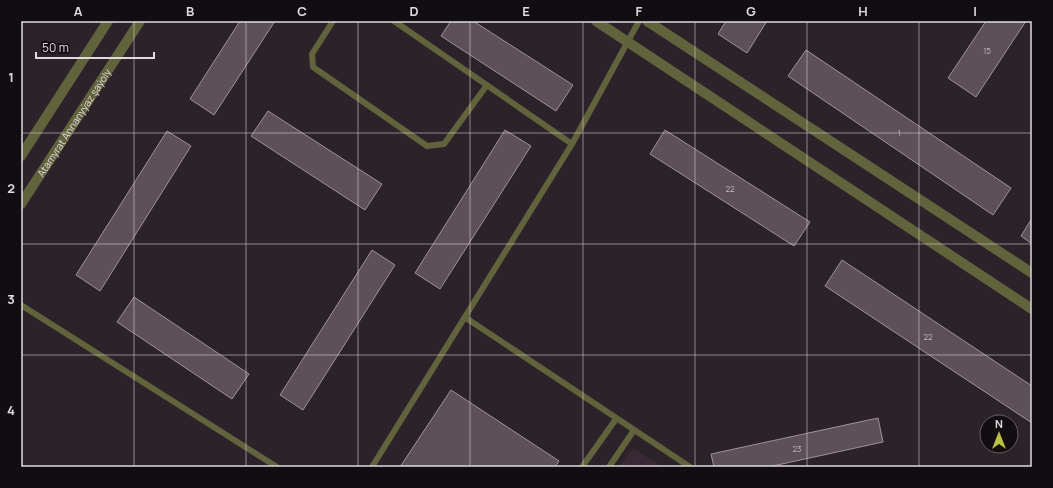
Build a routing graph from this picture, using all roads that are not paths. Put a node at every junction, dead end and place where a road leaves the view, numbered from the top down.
1 (108, 21) edge
2 (140, 21) edge
3 (333, 21) edge
4 (394, 21) edge
5 (596, 21) edge
6 (638, 21) edge
7 (646, 21) edge
8 (628, 42) junction
9 (486, 85) junction
10 (572, 144) junction
11 (21, 156) edge
12 (21, 204) edge
13 (1032, 273) edge
14 (21, 305) edge
15 (1032, 309) edge
16 (466, 318) junction
17 (616, 419) junction
18 (634, 430) junction
19 (277, 467) edge
20 (372, 467) edge
21 (582, 467) edge
22 (609, 467) edge
23 (690, 467) edge

1 - 11 street
2 - 12 street, Atamyrat Annanyýaz şaýoly
3 - 9 lane
4 - 9 lane
5 - 8 street
6 - 8 lane
7 - 13 street
8 - 10 lane
8 - 15 street
9 - 10 lane
10 - 16 lane
14 - 19 lane
16 - 17 lane
16 - 20 lane
17 - 18 lane
17 - 21 lane
18 - 22 lane
18 - 23 lane

